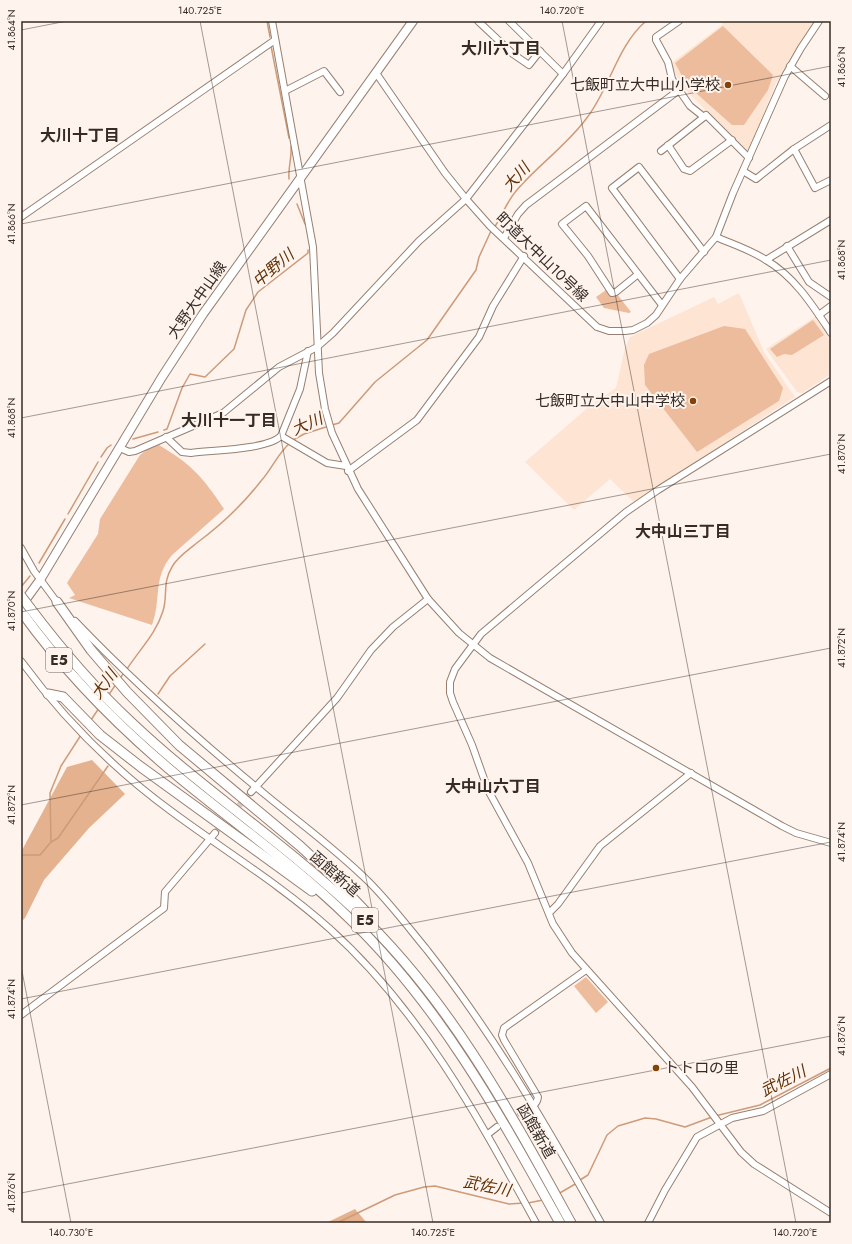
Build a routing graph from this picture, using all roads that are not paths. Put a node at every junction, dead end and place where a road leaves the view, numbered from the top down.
1 (272, 21) edge
2 (413, 21) edge
3 (478, 21) edge
4 (509, 21) edge
5 (601, 21) edge
6 (678, 21) edge
7 (819, 21) edge
8 (275, 40) junction
9 (540, 51) junction
10 (790, 66) junction
11 (376, 73) junction
12 (563, 74) junction
13 (679, 90) junction
14 (285, 91) junction
15 (340, 92) dead end
16 (825, 96) dead end
17 (704, 117) junction
18 (831, 125) edge
19 (732, 140) junction
20 (668, 145) junction
21 (661, 150) dead end
22 (794, 150) junction
23 (749, 158) junction
24 (743, 171) junction
25 (301, 178) junction
26 (831, 180) edge
27 (466, 199) junction
28 (21, 217) edge
29 (831, 220) edge
30 (502, 236) junction
31 (716, 237) junction
32 (787, 246) junction
33 (704, 252) junction
34 (524, 256) junction
35 (766, 260) junction
36 (637, 275) junction
37 (680, 279) junction
38 (831, 297) edge
39 (662, 305) junction
40 (831, 306) edge
41 (819, 315) junction
42 (831, 333) edge
43 (317, 347) junction
44 (308, 351) junction
45 (831, 381) edge
46 (281, 436) junction
47 (166, 437) junction
48 (120, 448) junction
49 (347, 468) junction
50 (21, 548) edge
51 (40, 580) junction
52 (21, 596) edge
53 (428, 599) junction
54 (56, 602) junction
55 (24, 610) edge
56 (472, 644) junction
57 (21, 661) edge
58 (48, 694) junction
59 (690, 773) junction
60 (256, 786) junction
61 (251, 792) tunnel mouth
62 (215, 833) tunnel mouth
63 (210, 839) junction
64 (831, 843) edge
65 (549, 913) junction
66 (375, 943) junction
67 (586, 970) junction
68 (429, 990) junction
69 (21, 1015) edge
70 (831, 1074) edge
71 (534, 1106) junction
72 (521, 1113) dead end
73 (719, 1122) junction
74 (497, 1127) dead end
75 (488, 1134) junction
76 (831, 1213) edge
77 (536, 1223) edge
78 (560, 1223) edge
79 (571, 1223) edge
80 (601, 1223) edge
81 (648, 1223) edge

1 - 8 street
2 - 11 main road, 大野大中山線
3 - 9 street
4 - 9 street
5 - 12 street
6 - 13 street
7 - 10 street, 町道大中山10号線
8 - 14 street
8 - 28 street
9 - 12 street
10 - 16 street
10 - 23 street, 町道大中山10号線
11 - 25 main road, 大野大中山線
11 - 27 street, 町道大中山10号線
12 - 27 street
13 - 17 street
13 - 30 street
14 - 15 street
14 - 25 street
17 - 19 street
17 - 20 street
18 - 22 street
19 - 20 street
19 - 23 street
20 - 21 street
22 - 24 street
22 - 26 street
23 - 24 street, 町道大中山10号線
24 - 31 street, 町道大中山10号線
25 - 43 street
25 - 48 main road, 大野大中山線
27 - 30 street, 町道大中山10号線
27 - 43 street
29 - 32 street
30 - 34 street, 町道大中山10号線
31 - 33 street, 町道大中山10号線
31 - 35 street
32 - 35 street
32 - 38 street
33 - 37 street, 町道大中山10号線
33 - 37 street
34 - 39 street, 町道大中山10号線
34 - 49 street
35 - 41 street
36 - 36 street
36 - 39 street
37 - 39 street, 町道大中山10号線
40 - 41 street
41 - 42 street
43 - 44 street
43 - 49 street
44 - 46 street
44 - 47 street
45 - 56 street
46 - 47 street
46 - 49 street
47 - 48 street
48 - 51 main road, 大野大中山線
49 - 53 street
50 - 51 street
51 - 54 street
51 - 55 main road, 大野大中山線
52 - 55 highway, 函館新道 / E5, bridge
53 - 56 street
53 - 60 street
54 - 60 street
54 - 68 highway
55 - 66 highway, 函館新道 / E5
55 - 68 highway, 函館新道 / E5
56 - 59 street
56 - 65 street
57 - 58 street
58 - 63 street
58 - 66 highway
59 - 64 street
59 - 65 street
60 - 61 street
60 - 71 street
62 - 63 street
63 - 69 street
63 - 75 street
65 - 67 street
66 - 78 highway, 函館新道 / E5
67 - 71 street
67 - 73 street
68 - 79 highway, 函館新道 / E5
70 - 73 street
71 - 72 street
71 - 80 street
73 - 76 street
73 - 81 street
74 - 75 street
75 - 77 street

